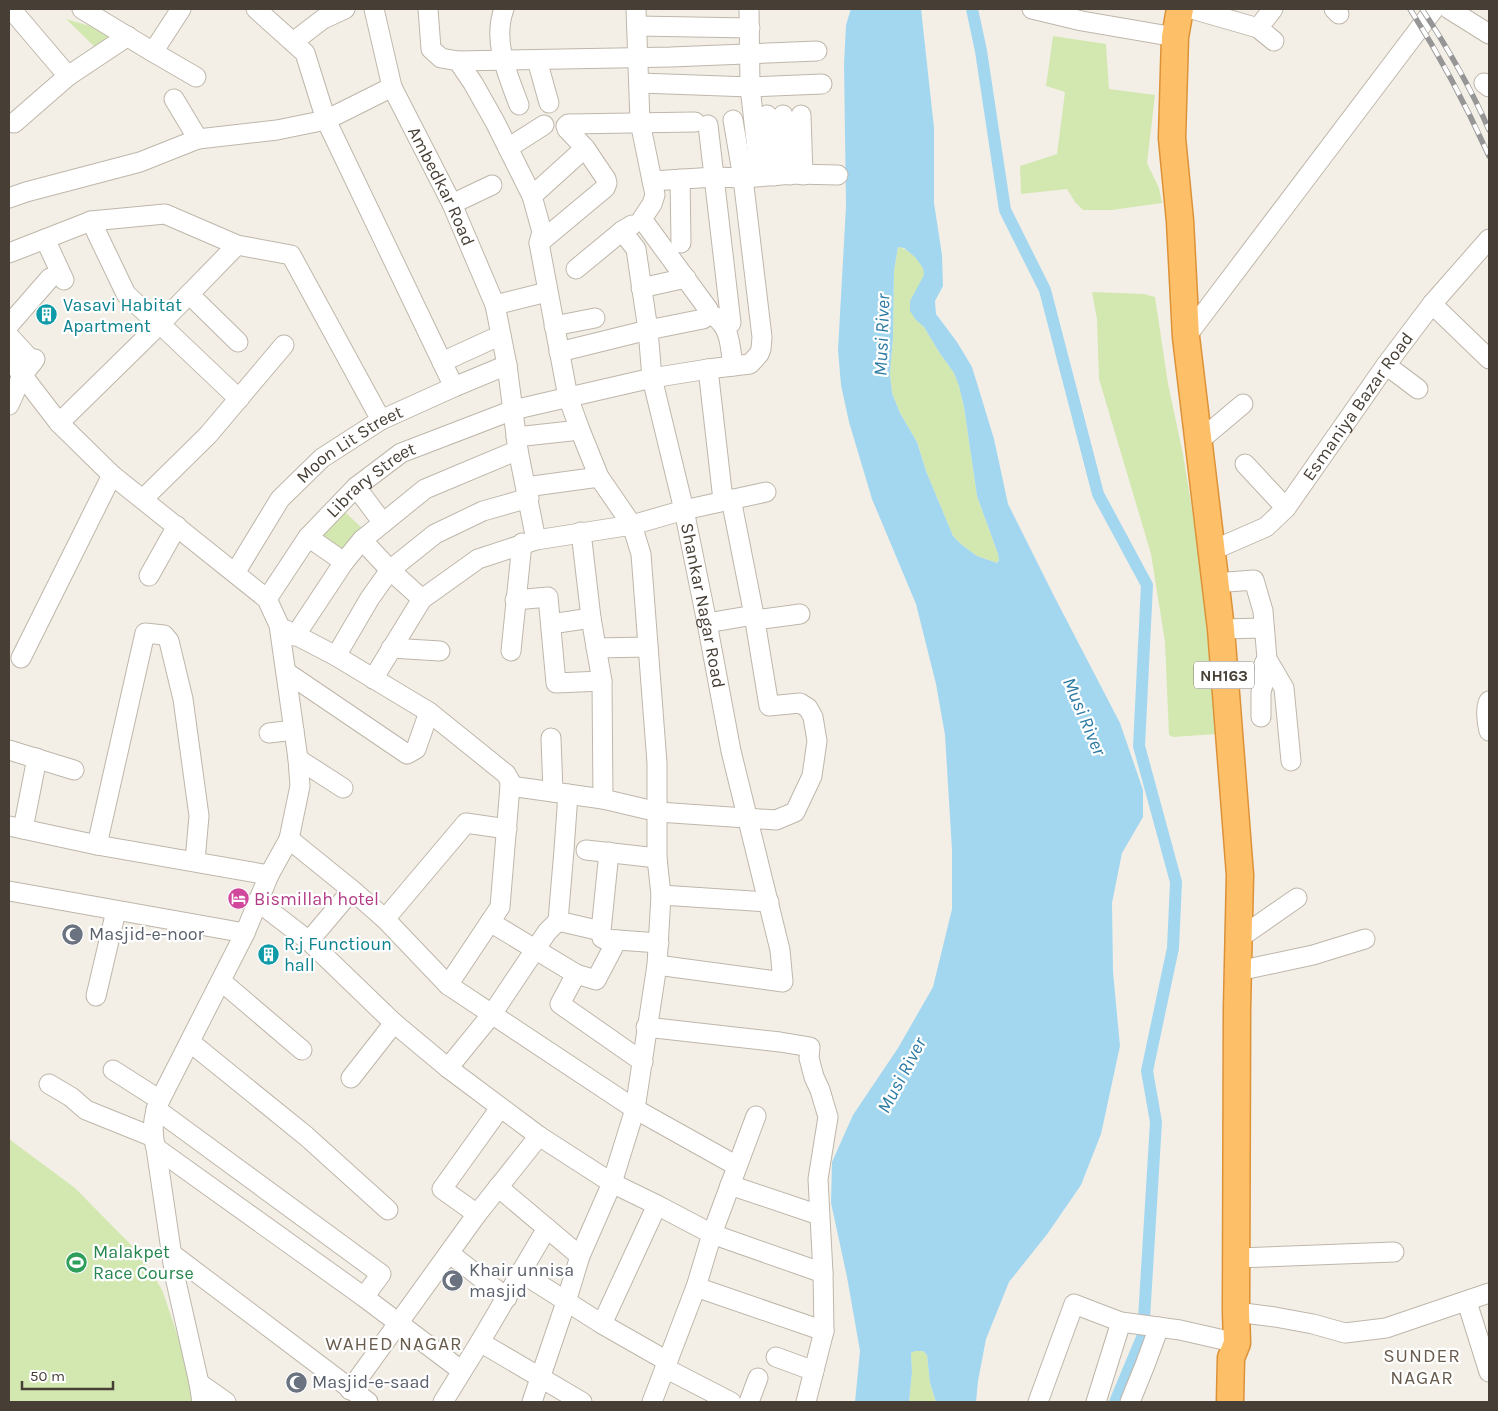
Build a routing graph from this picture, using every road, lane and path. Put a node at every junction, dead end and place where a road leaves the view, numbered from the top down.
1 (11, 9) edge
2 (82, 9) edge
3 (181, 9) edge
4 (256, 9) edge
5 (345, 9) edge
6 (374, 9) edge
7 (428, 9) edge
8 (504, 9) edge
9 (749, 9) edge
10 (1032, 9) edge
11 (1180, 9) edge
12 (1192, 9) edge
13 (1273, 9) edge
14 (1434, 9) edge
15 (1449, 9) edge
16 (1083, 15) edge
17 (636, 17) edge
18 (750, 28) junction
19 (1258, 28) junction
20 (1489, 34) edge
21 (128, 36) junction
22 (1175, 37) junction
23 (1274, 41) dead end
24 (294, 42) junction
25 (817, 51) dead end
26 (154, 52) junction
27 (750, 55) junction
28 (638, 58) junction
29 (502, 60) junction
30 (537, 60) junction
31 (458, 61) junction
32 (68, 76) junction
33 (196, 78) dead end
34 (640, 83) junction
35 (822, 84) dead end
36 (392, 87) junction
37 (750, 87) junction
38 (174, 99) dead end
39 (549, 103) dead end
40 (519, 105) dead end
41 (782, 115) junction
42 (326, 120) junction
43 (733, 120) dead end
44 (640, 122) junction
45 (14, 123) dead end
46 (544, 125) dead end
47 (198, 139) junction
48 (508, 148) junction
49 (585, 148) junction
50 (838, 175) dead end
51 (774, 176) junction
52 (715, 177) junction
53 (680, 179) junction
54 (652, 181) junction
55 (492, 185) dead end
56 (532, 196) junction
57 (9, 198) edge
58 (452, 204) junction
59 (642, 219) junction
60 (91, 221) junction
61 (622, 231) junction
62 (45, 239) junction
63 (1489, 239) edge
64 (539, 243) junction
65 (681, 243) dead end
66 (237, 245) junction
67 (9, 253) edge
68 (576, 269) dead end
69 (686, 278) junction
70 (641, 288) junction
71 (547, 292) junction
72 (189, 294) junction
73 (1432, 304) junction
74 (495, 305) junction
75 (708, 313) junction
76 (596, 318) dead end
77 (731, 323) dead end
78 (160, 324) junction
79 (9, 325) edge
80 (554, 326) junction
81 (648, 330) junction
82 (501, 335) junction
83 (9, 336) edge
84 (1186, 337) junction
85 (238, 342) dead end
86 (284, 345) dead end
87 (559, 352) junction
88 (9, 358) edge
89 (1489, 359) edge
90 (442, 362) junction
91 (507, 365) junction
92 (1386, 365) junction
93 (30, 366) junction
94 (733, 366) junction
95 (708, 369) junction
96 (652, 378) junction
97 (454, 387) junction
98 (1418, 389) dead end
99 (568, 397) junction
100 (239, 399) junction
101 (1244, 404) dead end
102 (9, 405) edge
103 (513, 410) junction
104 (381, 420) junction
105 (59, 423) junction
106 (580, 430) junction
107 (1199, 441) junction
108 (517, 444) junction
109 (1245, 464) dead end
110 (112, 475) junction
111 (599, 477) junction
112 (356, 487) junction
113 (766, 492) dead end
114 (527, 493) junction
115 (143, 499) junction
116 (727, 500) junction
117 (1286, 508) junction
118 (684, 510) junction
119 (383, 523) junction
120 (632, 525) junction
121 (177, 526) junction
122 (581, 532) junction
123 (308, 537) junction
124 (362, 540) junction
125 (529, 541) junction
126 (1211, 551) junction
127 (344, 562) junction
128 (390, 570) junction
129 (236, 573) junction
130 (148, 576) dead end
131 (1214, 583) junction
132 (267, 599) junction
133 (422, 599) junction
134 (515, 600) junction
135 (800, 614) dead end
136 (755, 617) junction
137 (591, 618) junction
138 (707, 623) junction
139 (551, 624) junction
140 (279, 625) junction
141 (1264, 628) junction
142 (1221, 629) junction
143 (296, 636) junction
144 (648, 647) junction
145 (391, 648) junction
146 (596, 648) junction
147 (511, 651) dead end
148 (440, 652) dead end
149 (336, 656) junction
150 (21, 658) dead end
151 (1267, 659) junction
152 (286, 672) junction
153 (372, 679) junction
154 (602, 681) junction
155 (1489, 701) edge
156 (429, 712) junction
157 (1261, 717) dead end
158 (294, 730) junction
159 (1489, 731) edge
160 (269, 733) dead end
161 (551, 738) dead end
162 (9, 750) edge
163 (37, 758) junction
164 (298, 759) junction
165 (1291, 762) dead end
166 (74, 770) dead end
167 (510, 786) junction
168 (343, 788) dead end
169 (560, 793) junction
170 (604, 799) junction
171 (658, 812) junction
172 (749, 819) junction
173 (16, 828) edge
174 (508, 829) junction
175 (289, 839) junction
176 (97, 845) junction
177 (586, 850) dead end
178 (609, 852) junction
179 (657, 858) junction
180 (195, 861) junction
181 (269, 875) junction
182 (9, 890) edge
183 (352, 890) junction
184 (661, 895) junction
185 (1297, 898) dead end
186 (257, 901) junction
187 (769, 902) junction
188 (116, 911) junction
189 (386, 919) junction
190 (558, 921) junction
191 (490, 922) junction
192 (244, 933) junction
193 (609, 936) junction
194 (1238, 939) junction
195 (1365, 939) dead end
196 (309, 941) junction
197 (659, 943) junction
198 (536, 950) junction
199 (657, 965) junction
200 (1238, 971) junction
201 (576, 974) junction
202 (221, 981) junction
203 (448, 985) junction
204 (96, 996) dead end
205 (492, 1014) junction
206 (394, 1024) junction
207 (646, 1027) junction
208 (190, 1042) junction
209 (302, 1050) dead end
210 (643, 1062) junction
211 (448, 1068) junction
212 (113, 1070) dead end
213 (351, 1078) dead end
214 (49, 1084) dead end
215 (158, 1104) junction
216 (500, 1108) junction
217 (635, 1109) junction
218 (756, 1116) dead end
219 (538, 1136) junction
220 (154, 1143) junction
221 (737, 1166) junction
222 (612, 1183) junction
223 (730, 1185) junction
224 (498, 1187) junction
225 (657, 1204) junction
226 (388, 1210) dead end
227 (477, 1214) junction
228 (819, 1214) junction
229 (547, 1228) junction
230 (712, 1234) junction
231 (1394, 1252) dead end
232 (449, 1253) junction
233 (172, 1254) junction
234 (580, 1256) junction
235 (1236, 1258) junction
236 (520, 1272) junction
237 (823, 1272) junction
238 (696, 1287) junction
239 (1489, 1293) edge
240 (364, 1297) junction
241 (507, 1298) junction
242 (566, 1302) junction
243 (1467, 1302) junction
244 (1236, 1312) junction
245 (1121, 1322) junction
246 (398, 1324) junction
247 (602, 1324) junction
248 (1159, 1327) junction
249 (824, 1331) junction
250 (480, 1342) junction
251 (1237, 1343) junction
252 (776, 1357) dead end
253 (666, 1364) junction
254 (462, 1371) junction
255 (814, 1371) junction
256 (1489, 1372) edge
257 (539, 1378) junction
258 (758, 1378) dead end
259 (199, 1383) junction
260 (350, 1390) junction
261 (202, 1402) edge
262 (226, 1402) edge
263 (367, 1402) edge
264 (442, 1402) edge
265 (532, 1402) edge
266 (582, 1402) edge
267 (652, 1402) edge
268 (731, 1402) edge
269 (748, 1402) edge
270 (806, 1402) edge
271 (1038, 1402) edge
272 (1096, 1402) edge
273 (1130, 1402) edge
274 (1230, 1402) edge
275 (1243, 1402) edge

1 - 32 street
2 - 21 street
3 - 26 street
4 - 24 street
5 - 24 street
6 - 36 street, Ambedkar Road
7 - 31 street
8 - 29 street
9 - 18 street
10 - 16 street
11 - 22 highway, NH163
12 - 19 street
13 - 19 street
14 - 84 street
15 - 20 street
16 - 22 street
17 - 18 street
17 - 28 street
18 - 27 street
19 - 23 street
21 - 26 street
21 - 32 street
22 - 84 highway, NH163
24 - 42 street
25 - 27 street
26 - 33 street
27 - 28 street
27 - 37 street
28 - 30 street
28 - 34 street
29 - 30 street
29 - 31 street
29 - 40 street
30 - 39 street
31 - 48 street
32 - 45 street
34 - 37 street
34 - 44 street
35 - 37 street
36 - 42 street
36 - 58 street, Ambedkar Road
37 - 41 street
38 - 47 street
41 - 51 street
41 - 51 street
42 - 47 street
42 - 90 street
43 - 51 street
44 - 49 street
44 - 52 street
44 - 54 street
46 - 48 street
47 - 57 street
48 - 56 street
49 - 56 street
49 - 64 street
50 - 51 street
51 - 52 street
51 - 94 street, Library Street
52 - 53 street
52 - 77 street
53 - 54 street
53 - 65 street
54 - 59 street
55 - 58 street
56 - 64 street
58 - 74 street, Ambedkar Road
59 - 61 street
59 - 69 street
60 - 62 street
60 - 66 street
60 - 78 street
61 - 68 street
61 - 70 street, Shankar Nagar Road
62 - 67 street
62 - 79 street
63 - 73 street, Esmaniya Bazar Road
64 - 71 street
66 - 72 street
66 - 104 street
69 - 70 street
69 - 75 street
70 - 81 street, Shankar Nagar Road
71 - 74 street
71 - 80 street
72 - 78 street
72 - 85 street
73 - 89 street
73 - 92 street, Esmaniya Bazar Road
74 - 82 street, Ambedkar Road
75 - 81 street
75 - 94 street
76 - 80 street
78 - 100 street
78 - 105 street
80 - 87 street
81 - 87 street
81 - 96 street, Shankar Nagar Road
82 - 90 street
82 - 91 street, Ambedkar Road
83 - 93 street
84 - 107 highway, NH163
86 - 100 street
87 - 99 street
88 - 93 street
90 - 97 street
91 - 97 street, Moon Lit Street
91 - 103 street, Ambedkar Road
92 - 98 street
92 - 117 street, Esmaniya Bazar Road
93 - 102 street
93 - 105 street
94 - 95 street, Library Street
95 - 96 street, Library Street
95 - 116 street
96 - 99 street, Library Street
96 - 118 street, Shankar Nagar Road
97 - 104 street, Moon Lit Street
99 - 103 street, Library Street
99 - 106 street
100 - 115 street
101 - 107 street
103 - 108 street, Ambedkar Road
103 - 112 street, Library Street
104 - 129 street, Moon Lit Street
105 - 110 street
106 - 108 street
106 - 111 street
107 - 126 highway, NH163
108 - 114 street, Ambedkar Road
108 - 119 street
109 - 117 street
110 - 115 street
110 - 150 street
111 - 114 street
111 - 120 street
112 - 119 street
112 - 123 street, Library Street
113 - 116 street
114 - 125 street, Ambedkar Road
114 - 128 street
115 - 121 street
116 - 118 street
116 - 136 street
117 - 126 street, Esmaniya Bazar Road
118 - 120 street
118 - 138 street, Shankar Nagar Road
119 - 124 street
120 - 122 street
120 - 144 street
121 - 129 street
121 - 130 street
122 - 125 street
122 - 137 street
123 - 127 street
123 - 132 street, Library Street
124 - 127 street
124 - 128 street
125 - 133 street
125 - 134 street, Ambedkar Road
126 - 131 highway, NH163
127 - 143 street
128 - 133 street
128 - 149 street
129 - 132 street
131 - 141 street
131 - 142 highway, NH163
132 - 140 street
133 - 145 street
134 - 139 street
134 - 147 street, Ambedkar Road
135 - 136 street
136 - 138 street
136 - 172 street
137 - 139 street
137 - 146 street
138 - 172 street, Shankar Nagar Road
139 - 154 street
140 - 143 street
140 - 152 street
141 - 142 street
141 - 151 street
142 - 194 highway, NH163
143 - 149 street
144 - 146 street
144 - 171 street
145 - 148 street
145 - 153 street
146 - 154 street
149 - 153 street
151 - 157 street
151 - 165 street
152 - 156 street
152 - 158 street
153 - 156 street
154 - 170 street
155 - 159 street
156 - 167 street
158 - 160 street
158 - 164 street
161 - 169 street
162 - 163 street
163 - 166 street
163 - 173 street
164 - 168 street
164 - 175 street
167 - 169 street
167 - 174 street
169 - 170 street
169 - 190 street
170 - 171 street
171 - 172 street
171 - 179 street
172 - 187 street, Shankar Nagar Road
173 - 176 street
174 - 189 street
174 - 191 street
175 - 181 street
175 - 183 street
176 - 180 street
176 - 180 street
177 - 178 street
178 - 179 street
178 - 193 street
179 - 184 street
180 - 181 street
181 - 186 street
182 - 188 street
183 - 189 street
183 - 196 street
184 - 187 street
184 - 197 street
185 - 194 street
186 - 192 street
186 - 196 street
187 - 199 street, Shankar Nagar Road
188 - 192 street
188 - 204 street
189 - 203 street
190 - 193 street
190 - 198 street
191 - 198 street
191 - 203 street
192 - 202 street
193 - 197 street
193 - 201 street
194 - 200 highway, NH163
195 - 200 street
196 - 206 street
197 - 199 street
198 - 201 street
198 - 205 street
199 - 207 street
200 - 235 highway, NH163
201 - 210 street
202 - 208 street
202 - 209 street
203 - 205 street
205 - 211 street
205 - 217 street
206 - 211 street
206 - 213 street
207 - 210 street
207 - 228 street
208 - 215 street
208 - 226 street
210 - 217 street
211 - 216 street
212 - 215 street
214 - 220 street
215 - 220 street
215 - 240 street
216 - 219 street
216 - 227 street
217 - 221 street
217 - 222 street
218 - 221 street
219 - 222 street
219 - 224 street
220 - 233 street
220 - 240 street
221 - 223 street
222 - 225 street
222 - 234 street
223 - 228 street
223 - 230 street
224 - 227 street
224 - 229 street
225 - 230 street
225 - 247 street
227 - 232 street
228 - 237 street
229 - 234 street
229 - 236 street
230 - 237 street
230 - 238 street
231 - 235 street
232 - 241 street
232 - 246 street
233 - 259 street
233 - 260 street
234 - 242 street
235 - 244 highway, NH163
236 - 241 street
236 - 242 street
237 - 249 street
238 - 249 street
238 - 253 street
239 - 243 street
240 - 246 street
241 - 250 street
242 - 247 street
242 - 257 street
243 - 244 street
243 - 256 street
244 - 251 highway, NH163
245 - 248 street
245 - 271 street
245 - 272 street
246 - 254 street
246 - 260 street
247 - 253 street
248 - 251 street
248 - 273 street
249 - 255 street
250 - 254 street
250 - 257 street
251 - 274 highway, NH163
251 - 275 highway, NH163
252 - 255 street
253 - 267 street
253 - 268 street
254 - 264 street
255 - 270 street
257 - 265 street
257 - 266 street
258 - 269 street
259 - 261 street
259 - 262 street
260 - 263 street

